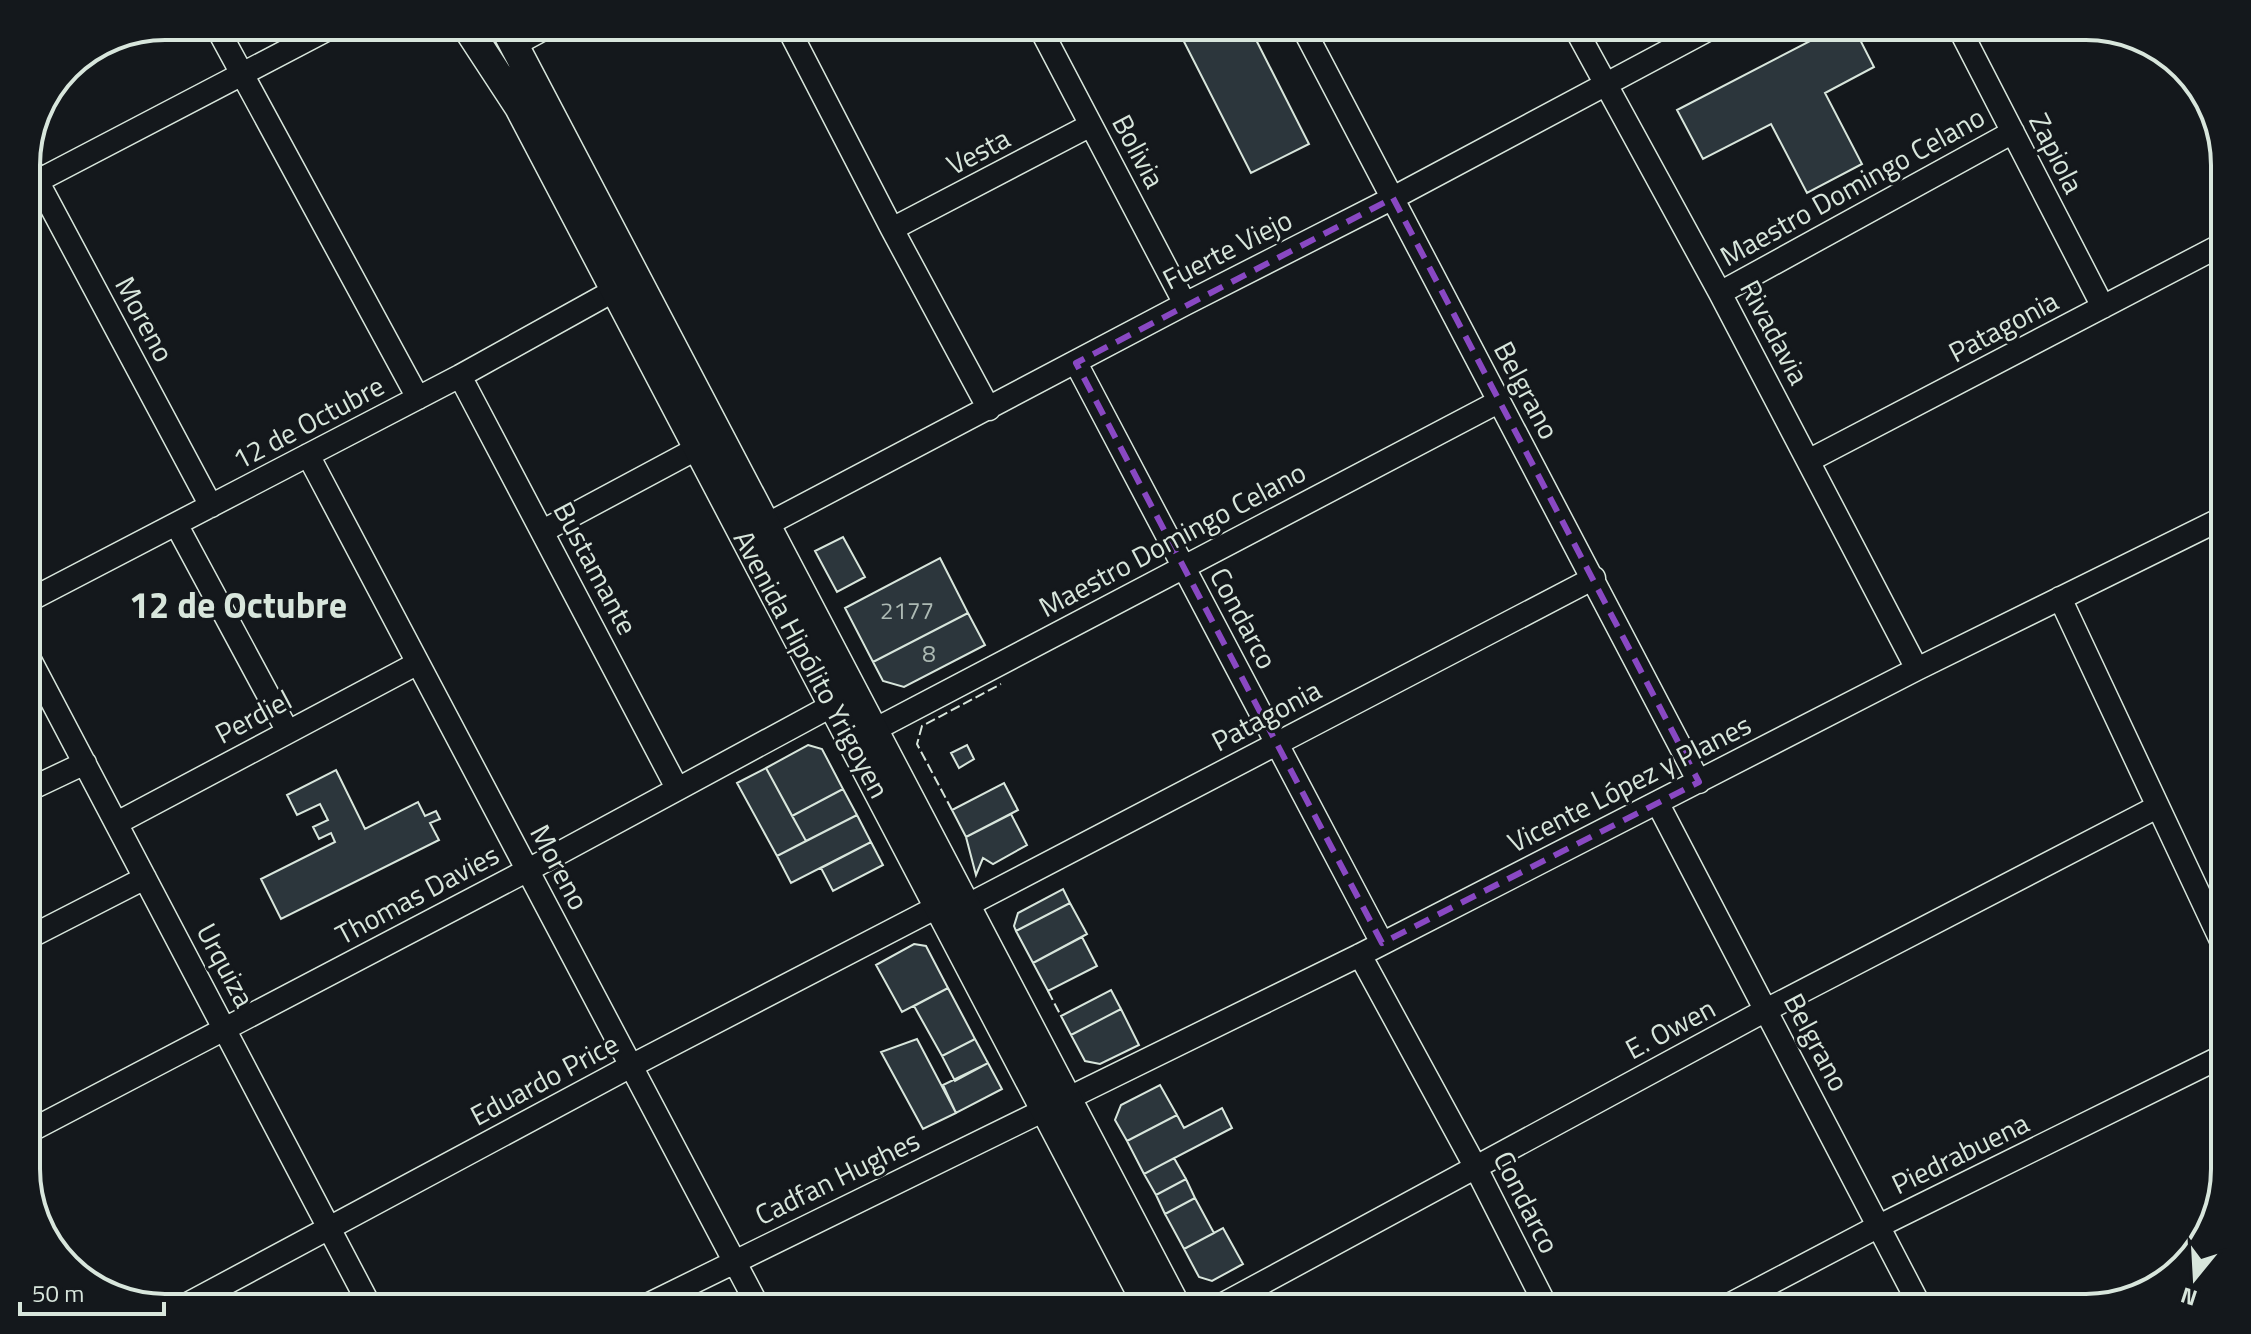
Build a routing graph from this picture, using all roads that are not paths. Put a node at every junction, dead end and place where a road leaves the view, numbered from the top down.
1 (223, 40) edge
2 (308, 40) edge
3 (475, 40) edge
4 (510, 40) edge
5 (512, 40) edge
6 (794, 40) edge
7 (1046, 40) edge
8 (1309, 40) edge
9 (1582, 40) edge
10 (1688, 40) edge
11 (1965, 40) edge
12 (242, 75) junction
13 (1606, 83) junction
14 (519, 107) junction
15 (1091, 125) junction
16 (2013, 132) junction
17 (40, 180) edge
18 (40, 198) edge
19 (1393, 198) junction
20 (892, 229) junction
21 (2211, 250) edge
22 (615, 290) junction
23 (1720, 293) junction
24 (1185, 304) junction
25 (2103, 307) junction
26 (1076, 363) junction
27 (460, 376) junction
28 (418, 398) junction
29 (1498, 402) junction
30 (989, 409) junction
31 (698, 448) junction
32 (308, 455) junction
33 (1808, 461) junction
34 (211, 506) junction
35 (176, 524) junction
36 (2211, 524) edge
37 (766, 525) junction
38 (543, 531) junction
39 (1182, 566) junction
40 (1594, 578) junction
41 (40, 595) edge
42 (2060, 598) junction
43 (418, 663) junction
44 (1917, 669) junction
45 (40, 678) edge
46 (833, 705) junction
47 (874, 730) junction
48 (288, 732) junction
49 (1275, 743) junction
50 (85, 763) junction
51 (1699, 782) junction
52 (40, 784) edge
53 (677, 788) junction
54 (1658, 804) junction
55 (2157, 807) junction
56 (117, 823) junction
57 (528, 870) junction
58 (145, 878) junction
59 (952, 906) junction
60 (2211, 920) edge
61 (40, 932) edge
62 (1382, 943) junction
63 (1360, 955) junction
64 (1766, 1010) junction
65 (226, 1028) junction
66 (2211, 1062) edge
67 (631, 1066) junction
68 (1058, 1103) junction
69 (40, 1126) edge
70 (1475, 1166) junction
71 (1879, 1226) junction
72 (331, 1228) junction
73 (734, 1260) junction
74 (206, 1294) edge
75 (364, 1294) edge
76 (668, 1294) edge
77 (752, 1294) edge
78 (1143, 1294) edge
79 (1169, 1294) edge
80 (1242, 1294) edge
81 (1540, 1294) edge
82 (1750, 1294) edge
83 (1914, 1294) edge

1 - 12 street
2 - 12 street
3 - 14 main road, Avenida Hipólito Yrigoyen
4 - 14 main road
5 - 37 main road, Avenida Hipólito Yrigoyen
6 - 20 street
7 - 15 street, Bolivia
8 - 19 street, Belgrano
9 - 13 street, Rivadavia
10 - 13 street, Fuerte Viejo
11 - 16 street, Zapiola
12 - 17 street
12 - 28 street
13 - 19 street, Fuerte Viejo
13 - 23 street, Rivadavia
14 - 22 main road, Avenida Hipólito Yrigoyen
15 - 20 street, Vesta
15 - 24 street, Bolivia
16 - 23 street, Maestro Domingo Celano
16 - 25 street, Zapiola
18 - 34 street, Moreno
19 - 24 street, Fuerte Viejo
19 - 29 street, Belgrano
20 - 30 street
21 - 25 street, Patagonia
22 - 27 street, 12 de Octubre
22 - 31 main road, Avenida Hipólito Yrigoyen
23 - 33 street, Rivadavia
24 - 26 street, Fuerte Viejo
25 - 33 street, Patagonia
26 - 30 street, Fuerte Viejo
26 - 39 street, Condarco
27 - 28 street, 12 de Octubre
27 - 38 street, Bustamante
28 - 32 street, 12 de Octubre
29 - 39 street, Maestro Domingo Celano
29 - 40 street, Belgrano
30 - 37 street, Fuerte Viejo
31 - 38 street
31 - 46 main road, Avenida Hipólito Yrigoyen
32 - 34 street, 12 de Octubre
32 - 43 street, Moreno
33 - 44 street, Rivadavia
34 - 35 street, 12 de Octubre
35 - 41 street, 12 de Octubre
35 - 48 street
36 - 42 street, Vicente López y Planes
37 - 47 main road, Avenida Hipólito Yrigoyen
38 - 53 street, Bustamante
39 - 47 street, Maestro Domingo Celano
39 - 49 street, Condarco
40 - 49 street, Patagonia
40 - 51 street, Belgrano
42 - 44 street, Vicente López y Planes
42 - 55 street
43 - 48 street, Perdiel
43 - 57 street, Moreno
44 - 51 street, Vicente López y Planes
45 - 50 street, Urquiza
46 - 53 street, Thomas Davies
46 - 59 main road, Avenida Hipólito Yrigoyen
47 - 59 main road, Avenida Hipólito Yrigoyen
48 - 56 street, Perdiel
49 - 59 street, Patagonia
49 - 62 street, Condarco
50 - 52 street
50 - 56 street, Urquiza
51 - 54 street, Vicente López y Planes
53 - 57 street, Thomas Davies
54 - 62 street, Vicente López y Planes
54 - 64 street, Belgrano
55 - 60 street
55 - 64 street, E. Owen
56 - 58 street, Urquiza
57 - 65 street, Thomas Davies
57 - 67 street, Moreno
58 - 61 street
58 - 65 street, Urquiza
59 - 67 street, Eduardo Price
59 - 68 main road, Avenida Hipólito Yrigoyen
62 - 63 street, Vicente López y Planes
63 - 68 street, Vicente López y Planes
63 - 70 street, Condarco
64 - 70 street, E. Owen
64 - 71 street, Belgrano
65 - 69 street, Thomas Davies
65 - 72 street, Urquiza
66 - 71 street, Piedrabuena
67 - 72 street, Eduardo Price
67 - 73 street, Moreno
68 - 73 street, Cadfan Hughes
68 - 78 main road, Avenida Hipólito Yrigoyen
68 - 79 main road, Avenida Hipólito Yrigoyen
70 - 80 street, E. Owen
70 - 81 street, Condarco
71 - 82 street, Piedrabuena
71 - 83 street, Belgrano
72 - 74 street, Eduardo Price
72 - 75 street, Urquiza
73 - 76 street, Cadfan Hughes
73 - 77 street, Moreno

